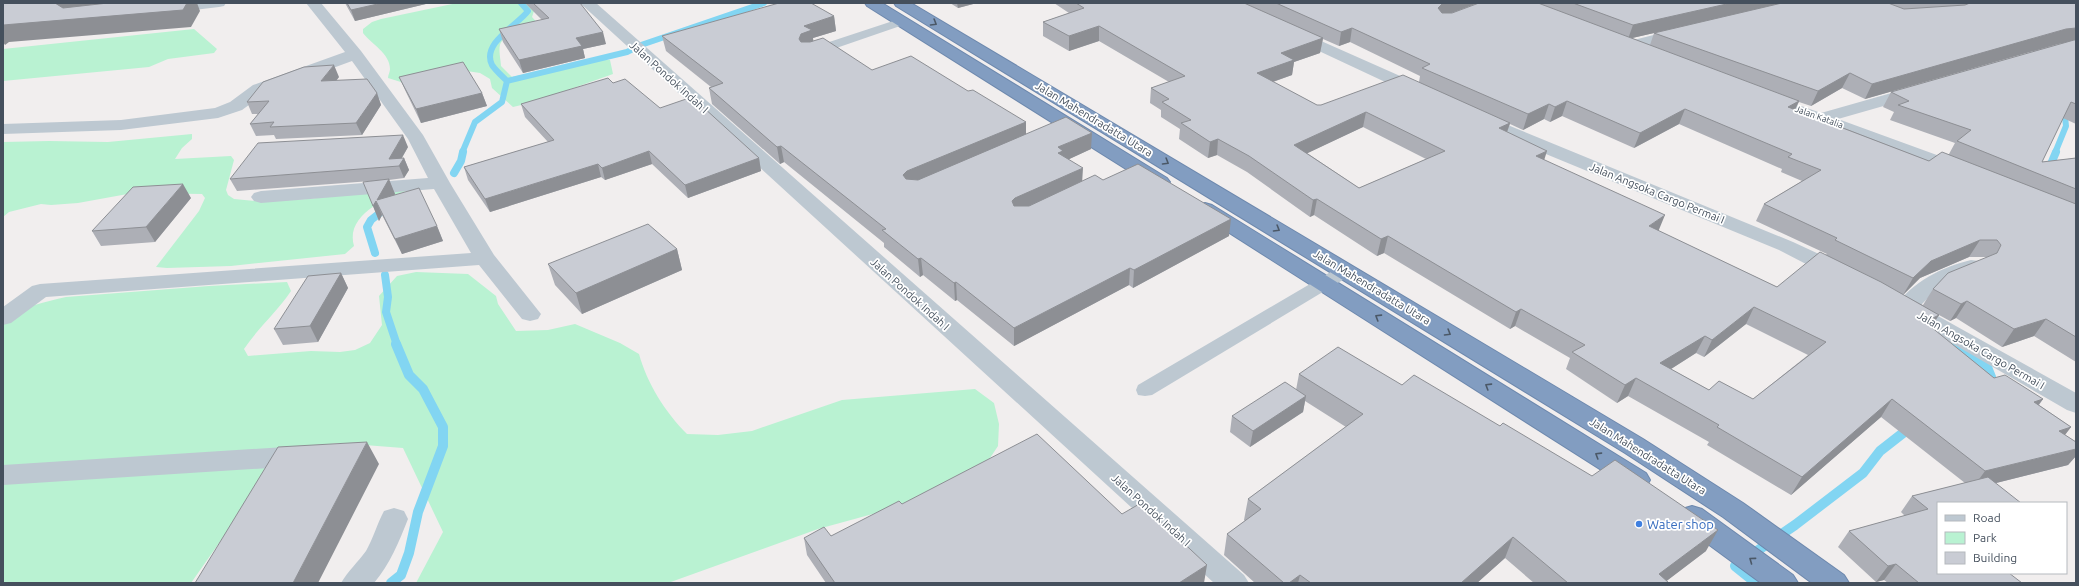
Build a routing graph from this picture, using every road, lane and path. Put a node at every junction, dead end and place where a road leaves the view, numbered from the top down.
1 (219, 3) edge
2 (587, 3) edge
3 (872, 3) edge
4 (317, 4) edge
5 (156, 11) edge
6 (901, 13) edge
7 (1276, 26) edge
8 (1697, 29) edge
9 (355, 54) junction
10 (808, 54) edge
11 (1657, 57) edge
12 (1928, 88) edge
13 (1750, 93) edge
14 (1436, 99) edge
15 (1465, 112) edge
16 (1823, 118) junction
17 (3, 129) edge
18 (417, 139) junction
19 (394, 140) edge
20 (1979, 177) edge
21 (440, 182) junction
22 (261, 197) dead end
23 (485, 258) junction
24 (1978, 263) edge
25 (1345, 271) junction
26 (1853, 279) edge
27 (1322, 283) junction
28 (530, 314) dead end
29 (3, 318) edge
30 (1145, 390) dead end
31 (2076, 404) edge
32 (328, 454) edge
33 (3, 475) edge
34 (1656, 494) edge
35 (1676, 507) edge
36 (394, 519) dead end
37 (356, 583) edge
38 (1234, 583) edge
39 (1783, 583) edge
40 (1834, 583) edge

1 - 5 street
2 - 38 street, Jalan Pondok Indah I
3 - 6 highway, Jalan Mahendradatta Utara
4 - 9 street
6 - 10 lane
6 -> 25 highway, Jalan Mahendradatta Utara
6 - 27 highway, Jalan Mahendradatta Utara
7 - 14 street
8 - 11 street
9 - 17 street
9 - 18 street
12 - 16 street
13 - 16 street, Jalan Katalia
15 - 26 street, Jalan Angsoka Cargo Permai I
16 - 20 street, Jalan Katalia
18 - 19 street
18 - 21 street
21 - 22 street
21 - 23 street
23 - 28 street
23 - 29 street
24 - 31 street, Jalan Angsoka Cargo Permai I
25 - 27 lane
25 -> 40 highway, Jalan Mahendradatta Utara
27 - 30 lane
34 -> 27 highway, Jalan Mahendradatta Utara
32 - 33 street
39 -> 35 highway
36 - 37 street

